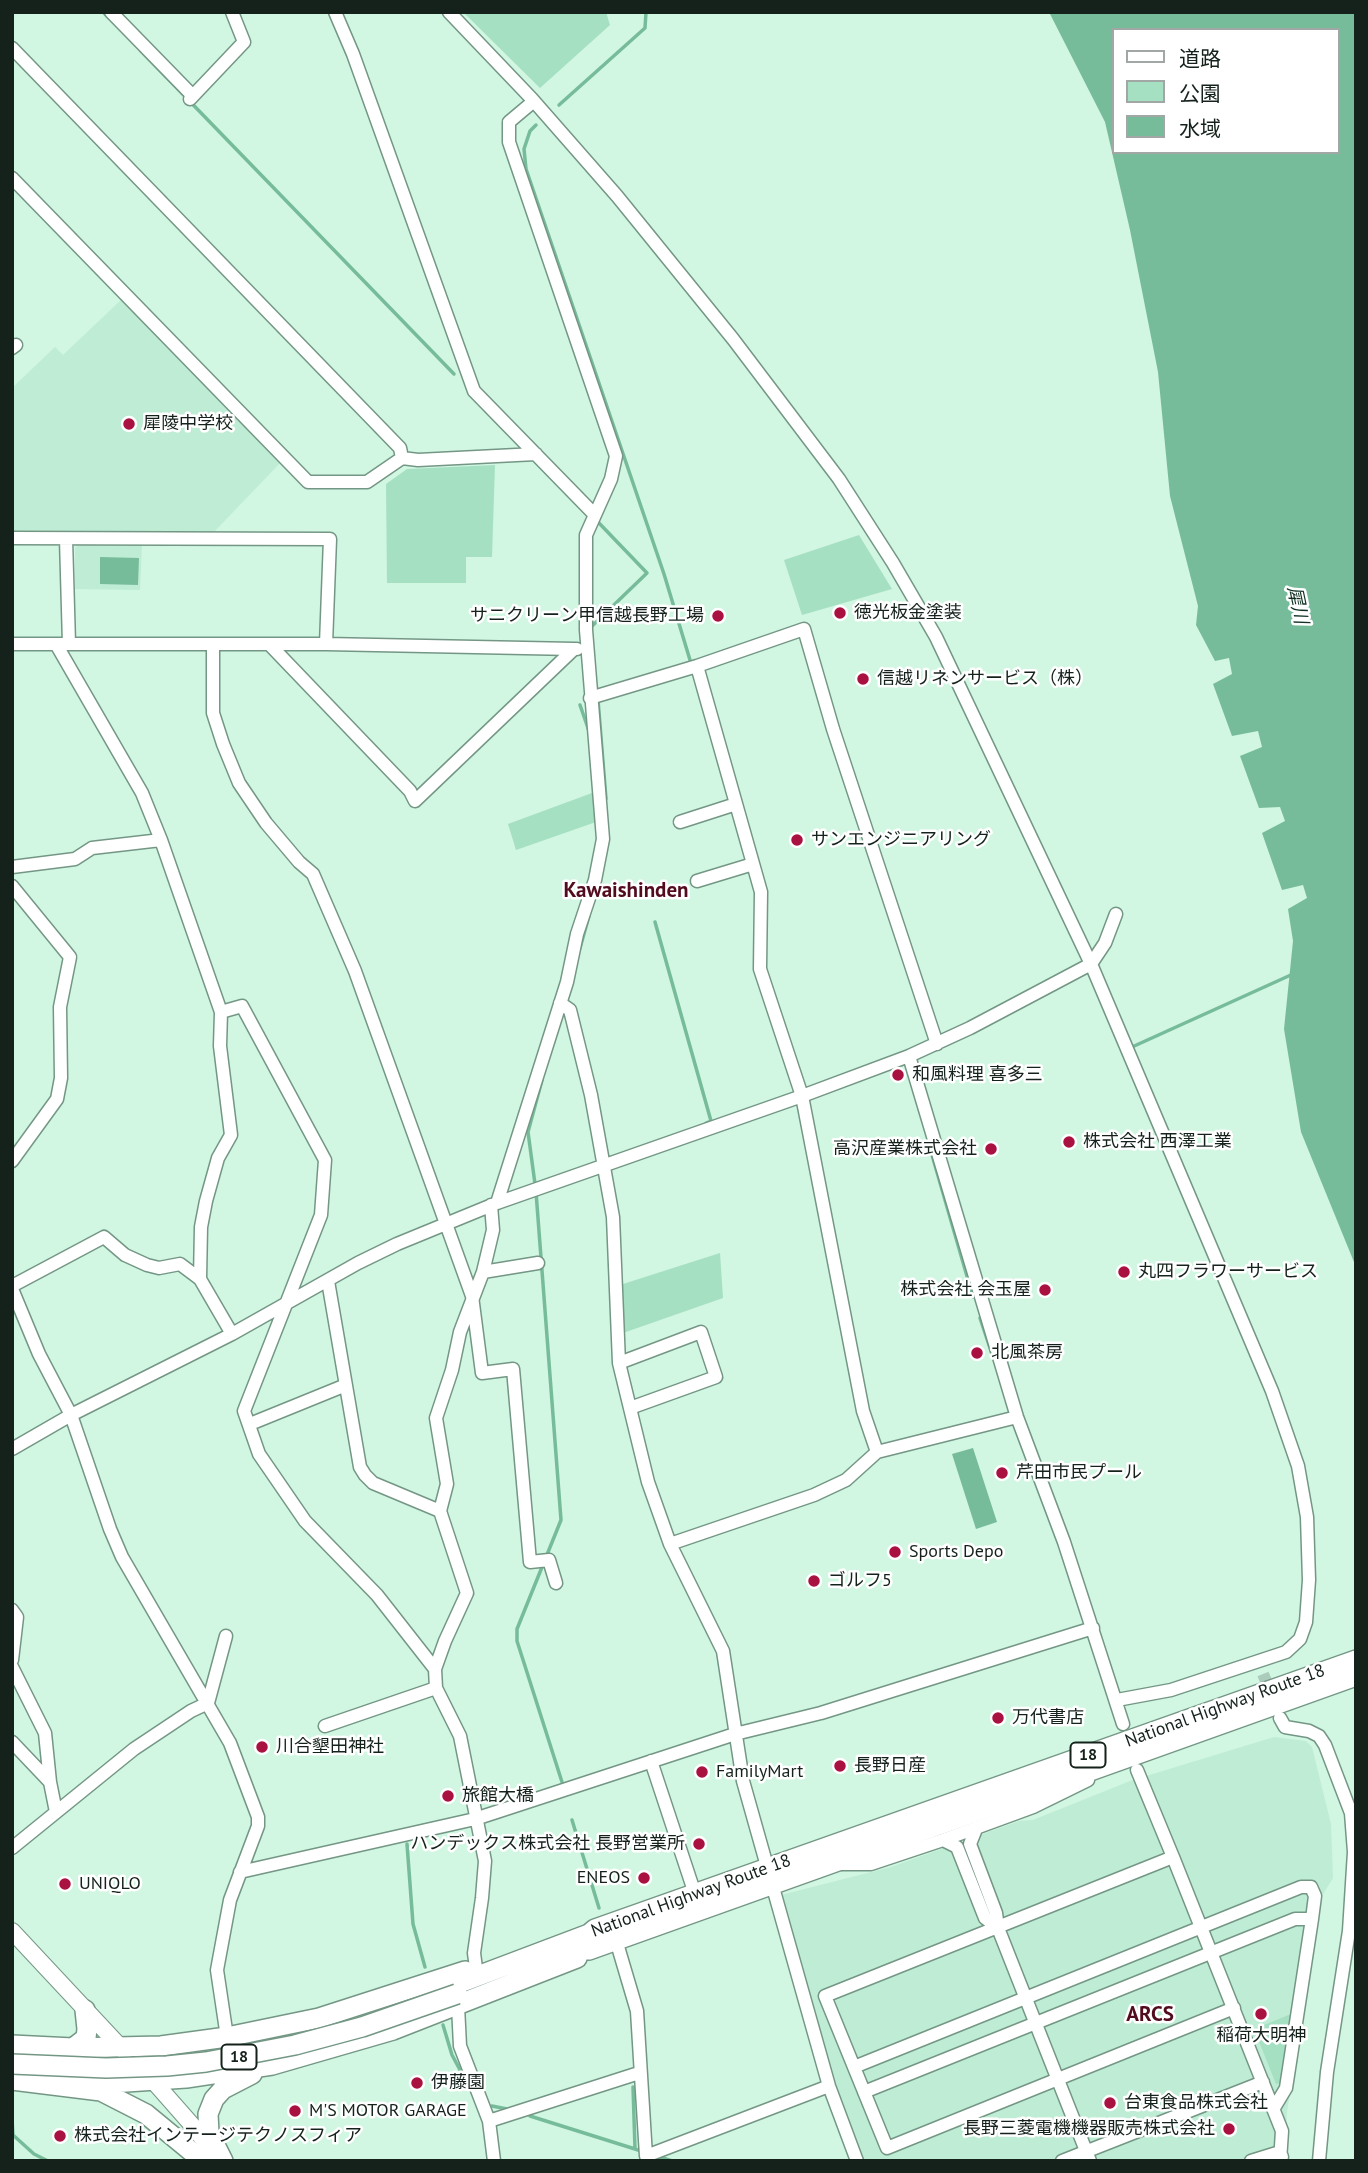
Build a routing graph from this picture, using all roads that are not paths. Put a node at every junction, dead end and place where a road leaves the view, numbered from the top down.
1 (111, 12) edge
2 (232, 12) edge
3 (334, 12) edge
4 (449, 12) edge
5 (12, 48) edge
6 (534, 101) junction
7 (12, 178) edge
8 (536, 454) junction
9 (402, 458) junction
10 (595, 515) junction
11 (12, 538) edge
12 (65, 539) junction
13 (587, 638) junction
14 (12, 643) edge
15 (63, 644) junction
16 (326, 644) junction
17 (213, 645) junction
18 (271, 646) junction
19 (574, 649) junction
20 (696, 666) junction
21 (590, 698) junction
22 (736, 804) junction
23 (684, 821) dead end
24 (162, 840) junction
25 (753, 864) junction
26 (12, 867) edge
27 (697, 881) dead end
28 (12, 886) edge
29 (1116, 914) dead end
30 (1091, 964) junction
31 (560, 1003) junction
32 (220, 1012) junction
33 (937, 1044) junction
34 (909, 1056) junction
35 (802, 1096) junction
36 (12, 1161) edge
37 (604, 1165) junction
38 (494, 1204) junction
39 (446, 1222) junction
40 (538, 1263) dead end
41 (483, 1272) junction
42 (200, 1279) junction
43 (328, 1281) junction
44 (12, 1288) edge
45 (472, 1296) junction
46 (285, 1305) junction
47 (232, 1334) junction
48 (619, 1363) junction
49 (346, 1385) junction
50 (630, 1408) junction
51 (71, 1415) junction
52 (1017, 1417) junction
53 (250, 1424) junction
54 (12, 1449) edge
55 (877, 1452) junction
56 (440, 1511) junction
57 (670, 1544) junction
58 (556, 1583) dead end
59 (12, 1610) edge
60 (1093, 1628) junction
61 (226, 1636) dead end
62 (12, 1660) edge
63 (1259, 1660) junction
64 (12, 1667) edge
65 (435, 1669) junction
66 (1352, 1669) edge
67 (1264, 1674) tunnel mouth
68 (436, 1688) junction
69 (1117, 1700) junction
70 (208, 1703) junction
71 (1280, 1718) dead end
72 (1123, 1724) dead end
73 (326, 1726) dead end
74 (735, 1734) junction
75 (12, 1742) edge
76 (651, 1761) junction
77 (1103, 1766) junction
78 (1138, 1770) dead end
79 (50, 1782) junction
80 (57, 1812) junction
81 (475, 1819) junction
82 (976, 1829) junction
83 (943, 1840) junction
84 (12, 1848) edge
85 (1173, 1857) junction
86 (832, 1863) junction
87 (240, 1872) junction
88 (769, 1876) junction
89 (695, 1894) junction
90 (1312, 1919) junction
91 (1200, 1927) junction
92 (998, 1928) junction
93 (595, 1929) junction
94 (12, 1931) edge
95 (616, 1940) junction
96 (1211, 1952) junction
97 (476, 1968) junction
98 (457, 1995) junction
99 (1025, 1998) junction
100 (1234, 2008) junction
101 (85, 2010) junction
102 (1035, 2024) junction
103 (227, 2037) junction
104 (12, 2045) edge
105 (120, 2046) junction
106 (73, 2048) junction
107 (12, 2057) edge
108 (12, 2064) edge
109 (272, 2065) junction
110 (854, 2067) junction
111 (639, 2073) junction
112 (12, 2080) edge
113 (1057, 2080) junction
114 (148, 2081) junction
115 (1263, 2081) junction
116 (67, 2085) junction
117 (829, 2086) junction
118 (864, 2092) junction
119 (1274, 2108) junction
120 (488, 2121) junction
121 (889, 2155) edge
122 (1088, 2156) edge
123 (1281, 2158) edge
124 (204, 2161) edge
125 (221, 2161) edge
126 (494, 2161) edge
127 (857, 2161) edge
128 (1062, 2161) edge
129 (1251, 2161) edge
130 (1319, 2161) edge

1 - 2 street
3 - 8 street
4 - 6 street
5 - 9 street
6 - 10 street
6 - 30 street
7 - 9 street
8 - 9 street
8 - 10 street
10 - 13 street
11 - 12 street
12 - 15 street
12 - 16 street
13 - 19 street
13 - 21 street
14 - 15 street
15 - 17 street
15 - 24 street
16 - 18 street
16 - 19 street
17 - 18 street
17 - 39 street
18 - 19 street
20 - 21 street
20 - 22 street
20 - 33 street
21 - 31 street
22 - 23 street
22 - 25 street
24 - 26 street
24 - 32 street
25 - 27 street
25 - 35 street
28 - 36 street
29 - 30 street
30 - 33 street
30 - 63 street
31 - 37 street
31 - 38 street
32 - 42 street
32 - 46 street
33 - 34 street
34 - 35 street
34 - 52 street
35 - 37 street
35 - 55 street
37 - 38 street
37 - 48 street
38 - 39 street
38 - 41 street
39 - 43 street
39 - 45 street
40 - 41 street
41 - 45 street
42 - 44 street
42 - 47 street
43 - 46 street
43 - 49 street
44 - 51 street
45 - 56 street
45 - 58 street
46 - 47 street
46 - 53 street
47 - 51 street
48 - 50 street
48 - 50 street
49 - 53 street
49 - 56 street
50 - 57 street
51 - 54 street
51 - 70 street
52 - 55 street
52 - 60 street
53 - 65 street
55 - 57 street
56 - 65 street
57 - 74 street
59 - 62 street
60 - 69 street
60 - 74 street
61 - 70 street
63 - 67 street
63 - 69 street
64 - 79 street
65 - 68 street
66 - 77 highway, National Highway Route 18 / 18
66 - 88 highway, National Highway Route 18 / 18
68 - 73 street
68 - 81 street
69 - 72 street
70 - 80 street
70 - 87 street
71 - 130 street
74 - 76 street
74 - 88 street
75 - 79 street
76 - 81 street
76 - 89 street
77 - 82 street
77 - 86 highway, National Highway Route 18 / 18
78 - 85 street
79 - 80 street
80 - 84 street
81 - 87 street
81 - 97 street
82 - 83 street
82 - 92 street
83 - 86 street
83 - 92 street
85 - 91 street
85 - 92 street
86 - 88 highway, National Highway Route 18 / 18
87 - 103 street
88 - 89 highway, National Highway Route 18 / 18
88 - 95 highway, National Highway Route 18 / 18
88 - 117 street
89 - 93 highway, National Highway Route 18 / 18
90 - 91 street
90 - 96 street
90 - 119 street
91 - 96 street
91 - 99 street
92 - 99 street
92 - 110 street
93 - 97 highway, 18
93 - 98 highway, National Highway Route 18 / 18
94 - 101 main road
95 - 98 highway, National Highway Route 18 / 18
95 - 111 street
96 - 100 street
96 - 102 street
97 - 103 highway, 18
98 - 107 highway, National Highway Route 18 / 18
98 - 108 highway, National Highway Route 18 / 18, bridge
98 - 109 highway, 18
98 - 120 street
99 - 102 street
99 - 110 street
100 - 113 street
100 - 115 street
101 - 105 main road
101 - 106 highway
102 - 113 street
102 - 118 street
103 - 105 highway, 18
104 - 106 highway, 18
105 - 106 highway, 18
105 - 114 main road
109 - 114 highway, 18
109 - 125 highway, 18
110 - 118 street
111 - 117 street
111 - 120 street
112 - 116 highway, 18
113 - 121 street
113 - 122 street
114 - 116 highway, 18
114 - 124 main road
114 - 125 main road
115 - 119 street
115 - 122 street
116 - 124 highway, 18
117 - 127 street
118 - 121 street
119 - 123 street
120 - 126 street
122 - 128 street
123 - 129 street

